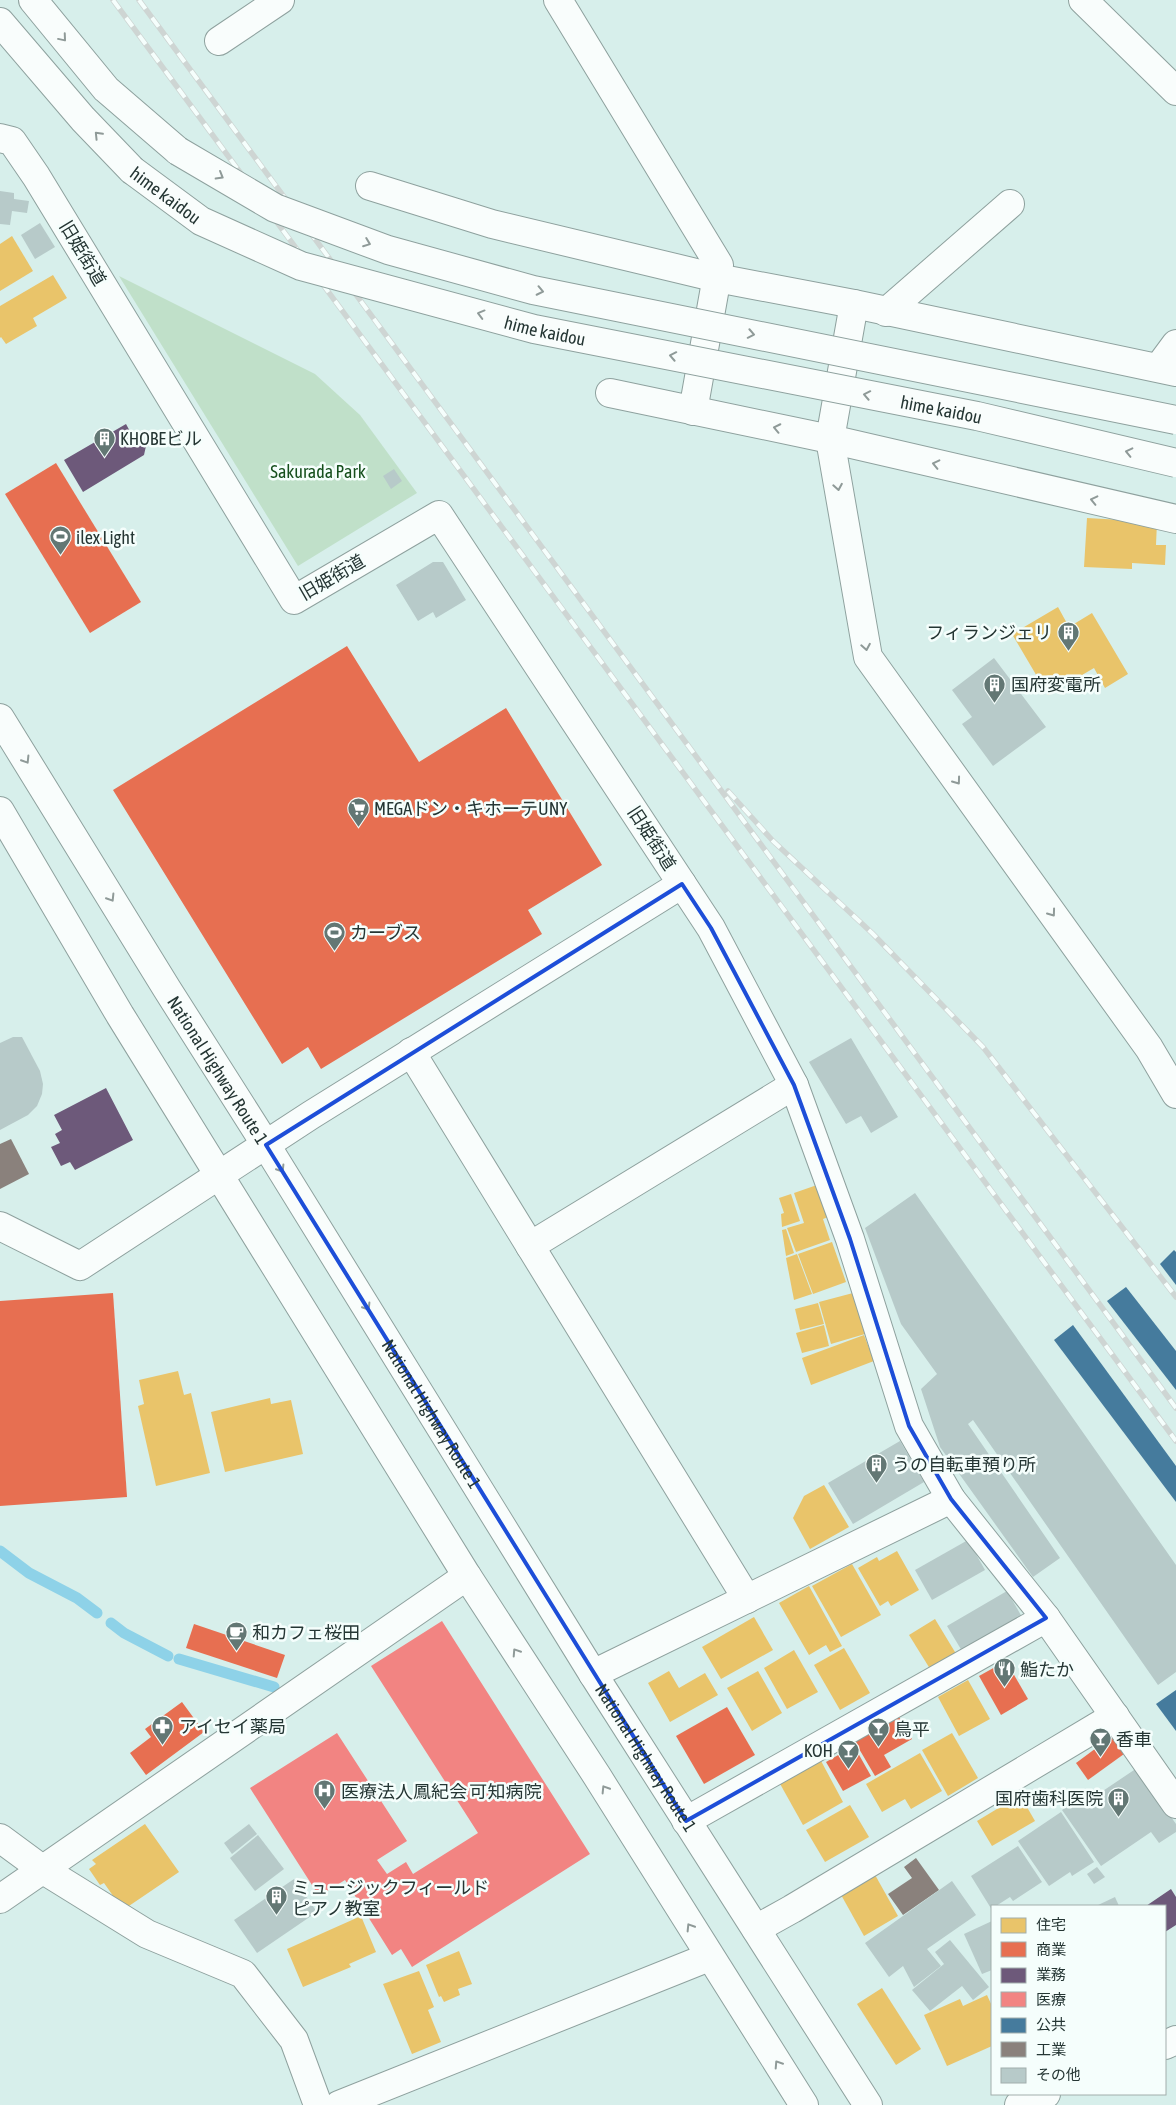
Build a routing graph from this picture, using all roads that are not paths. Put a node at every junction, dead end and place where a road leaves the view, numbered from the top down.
1 (32, 0) edge
2 (280, 0) edge
3 (558, 0) edge
4 (1083, 0) edge
5 (0, 22) edge
6 (219, 41) dead end
7 (1176, 91) edge
8 (4, 134) edge
9 (370, 186) dead end
10 (1010, 204) dead end
11 (717, 278) junction
12 (854, 304) junction
13 (886, 312) junction
14 (1176, 344) edge
15 (1167, 370) edge
16 (610, 393) dead end
17 (693, 411) junction
18 (1176, 420) edge
19 (830, 439) junction
20 (1176, 463) edge
21 (1176, 519) edge
22 (0, 718) edge
23 (0, 811) edge
24 (682, 884) junction
25 (411, 1052) junction
26 (794, 1085) junction
27 (1176, 1094) edge
28 (266, 1144) junction
29 (219, 1176) junction
30 (0, 1226) edge
31 (530, 1246) junction
32 (951, 1499) junction
33 (467, 1576) junction
34 (747, 1599) junction
35 (1046, 1618) junction
36 (593, 1674) junction
37 (1115, 1716) junction
38 (1176, 1804) edge
39 (686, 1820) junction
40 (0, 1838) edge
41 (42, 1869) junction
42 (0, 1898) edge
43 (756, 1929) junction
44 (709, 1956) junction
45 (1044, 2095) edge
46 (318, 2105) edge
47 (339, 2105) edge
48 (804, 2105) edge
49 (868, 2105) edge
50 (1019, 2105) edge

1 -> 18 main road, hime kaidou, bridge
2 - 6 main road
3 - 11 main road
4 - 7 main road
20 -> 5 main road, hime kaidou, bridge
8 - 24 main road, 旧姫街道
9 - 11 main road
10 - 13 main road
11 - 12 main road
11 - 17 main road
12 - 13 main road
12 - 19 main road
13 - 15 main road
14 - 15 main road
16 - 17 main road
19 -> 17 main road
21 -> 19 main road
19 -> 27 main road
22 -> 28 main road, National Highway Route 1
23 - 29 main road
24 - 25 main road
24 - 26 main road
25 - 28 main road
25 - 31 main road
26 - 31 main road
26 - 32 main road
28 - 29 main road
28 -> 36 main road, National Highway Route 1
29 - 30 main road
29 - 33 main road
31 - 34 main road
32 - 34 main road
32 - 35 main road
33 - 41 main road
44 -> 33 main road
34 - 36 main road
35 - 37 main road
35 - 39 main road
36 - 39 main road, National Highway Route 1
37 - 38 main road
37 - 43 main road
39 - 43 main road, National Highway Route 1
40 - 41 main road
41 - 42 main road
41 - 46 main road
43 - 49 main road, National Highway Route 1
44 - 47 main road
48 -> 44 main road
45 - 50 main road

